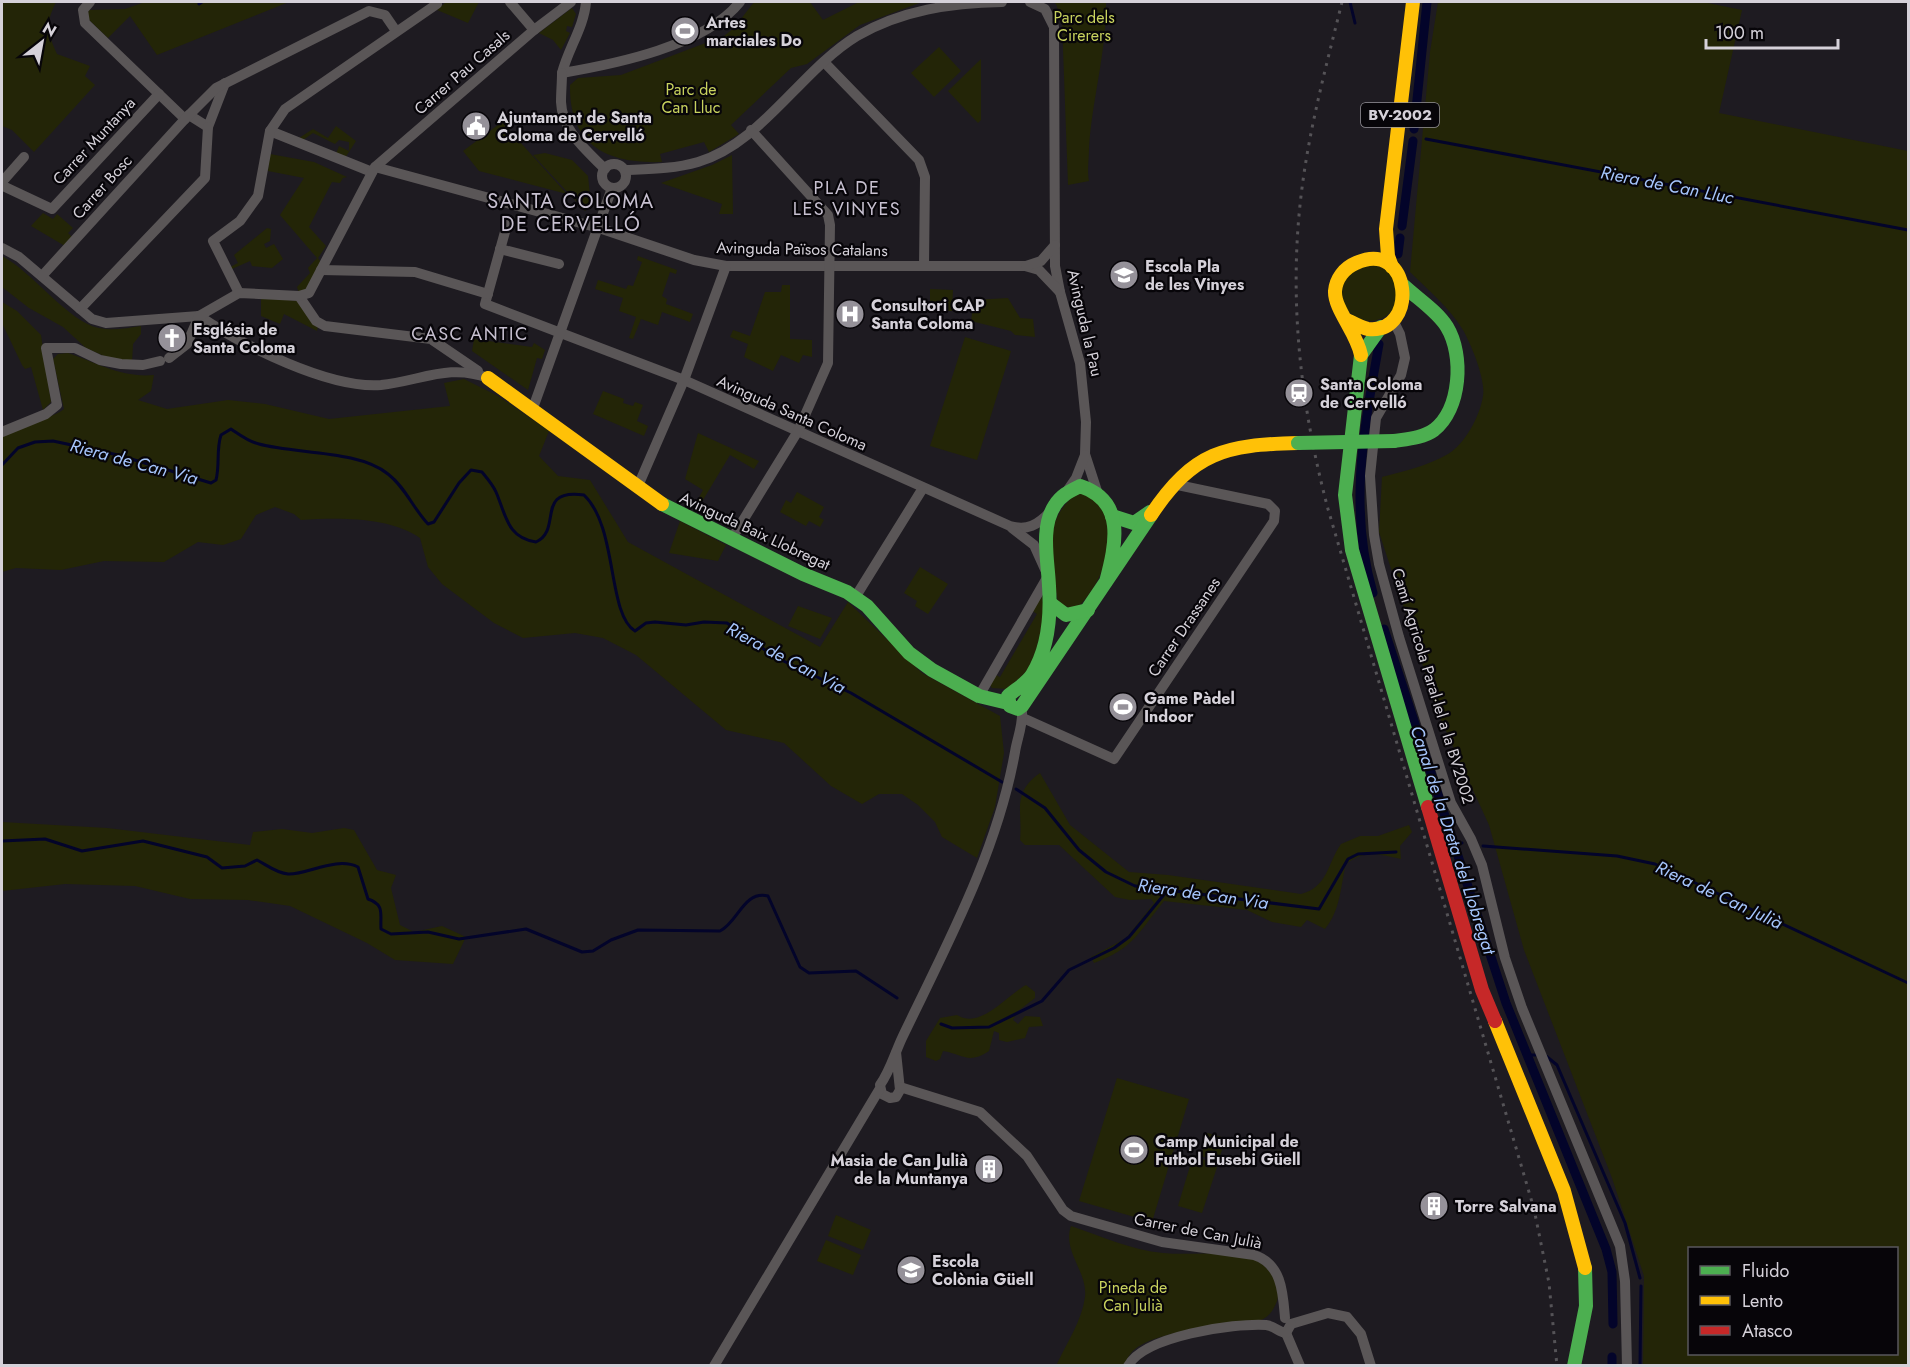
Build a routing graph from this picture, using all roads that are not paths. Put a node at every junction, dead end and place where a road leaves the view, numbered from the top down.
1 (90, 2) edge
2 (510, 2) edge
3 (571, 2) edge
4 (586, 2) edge
5 (740, 2) edge
6 (1002, 2) edge
7 (1030, 2) edge
8 (1413, 2) edge
9 (437, 4) dead end
10 (534, 30) junction
11 (396, 32) junction
12 (825, 62) junction
13 (562, 73) junction
14 (225, 83) junction
15 (159, 94) junction
16 (187, 117) junction
17 (208, 128) junction
18 (751, 130) junction
19 (270, 131) junction
20 (24, 157) dead end
21 (605, 169) junction
22 (625, 170) junction
23 (372, 171) junction
24 (612, 188) junction
25 (508, 221) dead end
26 (599, 228) junction
27 (1386, 229) junction
28 (2, 240) edge
29 (1055, 245) junction
30 (2, 247) edge
31 (500, 249) junction
32 (1362, 260) junction
33 (559, 264) dead end
34 (726, 266) junction
35 (830, 266) junction
36 (924, 266) junction
37 (1026, 266) junction
38 (1392, 267) junction
39 (321, 270) junction
40 (42, 276) junction
41 (1404, 286) junction
42 (1060, 292) junction
43 (239, 293) junction
44 (488, 294) junction
45 (294, 296) junction
46 (80, 309) junction
47 (1434, 313) junction
48 (199, 316) junction
49 (1347, 320) junction
50 (1390, 321) junction
51 (560, 332) junction
52 (1361, 355) junction
53 (459, 358) junction
54 (456, 371) junction
55 (488, 378) junction
56 (684, 380) junction
57 (532, 408) junction
58 (798, 431) junction
59 (2, 432) edge
60 (1085, 454) junction
61 (1173, 484) junction
62 (638, 486) junction
63 (923, 488) junction
64 (1097, 491) junction
65 (1064, 494) junction
66 (1157, 506) junction
67 (1053, 510) junction
68 (1112, 516) junction
69 (1010, 526) junction
70 (731, 540) junction
71 (1048, 576) junction
72 (1106, 582) junction
73 (856, 597) junction
74 (1050, 603) junction
75 (1088, 610) junction
76 (979, 696) junction
77 (1017, 704) junction
78 (1017, 740) junction
79 (1113, 759) joint
80 (896, 1052) junction
81 (899, 1084) junction
82 (882, 1085) junction
83 (890, 1098) junction
84 (862, 1119) junction
85 (1285, 1326) junction
86 (714, 1365) edge
87 (1128, 1365) edge
88 (1299, 1365) edge
89 (1371, 1365) edge
90 (1574, 1365) edge
91 (1627, 1365) edge

1 - 15 street
2 - 10 street
3 - 10 street, Carrer Pau Casals
4 - 13 street
5 - 13 street
6 - 12 street
7 - 29 street, Avinguda la Pau
8 - 27 street, BV-2002
9 - 11 street
10 - 23 street, Carrer Pau Casals
11 - 14 street
11 - 19 street
12 - 18 street
12 - 36 street
13 - 21 street
14 - 16 street, Carrer Bosc
14 - 17 street
15 - 16 street
15 - 20 street, Carrer Muntanya
16 - 17 street
16 - 40 street, Carrer Bosc
17 - 46 street
18 - 22 street
18 - 35 street
19 - 23 street, Avinguda Països Catalans
19 - 43 street
21 - 22 street
21 - 24 street
22 - 24 street
23 - 26 street, Avinguda Països Catalans
23 - 39 street, Carrer Pau Casals
24 - 26 street
25 - 31 street
26 - 34 street, Avinguda Països Catalans
26 - 51 street
27 - 32 street
27 - 38 street, BV-2002
28 - 30 street
29 - 37 street
29 - 42 street, Avinguda la Pau
30 - 40 street
31 - 33 street
31 - 44 street
32 - 38 street
32 - 49 street
34 - 35 street, Avinguda Països Catalans
34 - 56 street
35 - 36 street, Avinguda Països Catalans
35 - 58 street
36 - 37 street, Avinguda Països Catalans
37 - 42 street
38 - 41 street, BV-2002
39 - 44 street
39 - 45 street, Carrer Pau Casals
40 - 46 street
41 - 47 street
41 - 50 street
42 - 60 street, Avinguda la Pau
43 - 45 street
43 - 48 street
44 - 51 street, Avinguda Santa Coloma
45 - 53 street
46 - 48 street
47 - 50 street
47 - 61 street, bridge
48 - 54 street
48 - 59 street
49 - 50 street
49 - 52 street
50 - 52 street
50 - 91 street, Camí Agricola Paral·lel a la BV2002
51 - 56 street, Avinguda Santa Coloma
51 - 57 street
52 - 90 street
53 - 54 street
53 - 55 street
54 - 55 street
55 - 57 street, Avinguda Baix Llobregat
56 - 58 street, Avinguda Santa Coloma
56 - 62 street
57 - 62 street, Avinguda Baix Llobregat
58 - 63 street, Avinguda Santa Coloma
58 - 70 street
60 - 64 street, Avinguda la Pau
60 - 65 street
61 - 66 street
61 - 79 street, Carrer Drassanes
62 - 70 street, Avinguda Baix Llobregat
63 - 69 street, Avinguda Santa Coloma
63 - 73 street
64 - 65 street
64 - 68 street, Avinguda la Pau
65 - 67 street
66 - 68 street
66 - 72 street
67 - 69 street
67 - 71 street
68 - 72 street
69 - 71 street, Avinguda Santa Coloma
70 - 73 street, Avinguda Baix Llobregat
71 - 74 street
71 - 76 street
72 - 75 street
73 - 76 street, Avinguda Baix Llobregat
74 - 75 street
74 - 77 street
75 - 77 street
76 - 77 street, Avinguda Baix Llobregat
77 - 78 street
77 - 78 street
77 - 79 street, Avinguda Baix Llobregat
78 - 80 street
80 - 81 street
80 - 82 street
81 - 82 street, Carrer de Can Julià
81 - 83 street
81 - 85 street, Carrer de Can Julià
82 - 83 street
82 - 84 street
83 - 84 street
84 - 86 street
85 - 87 street
85 - 88 street, Carrer de Can Julià
85 - 89 street

